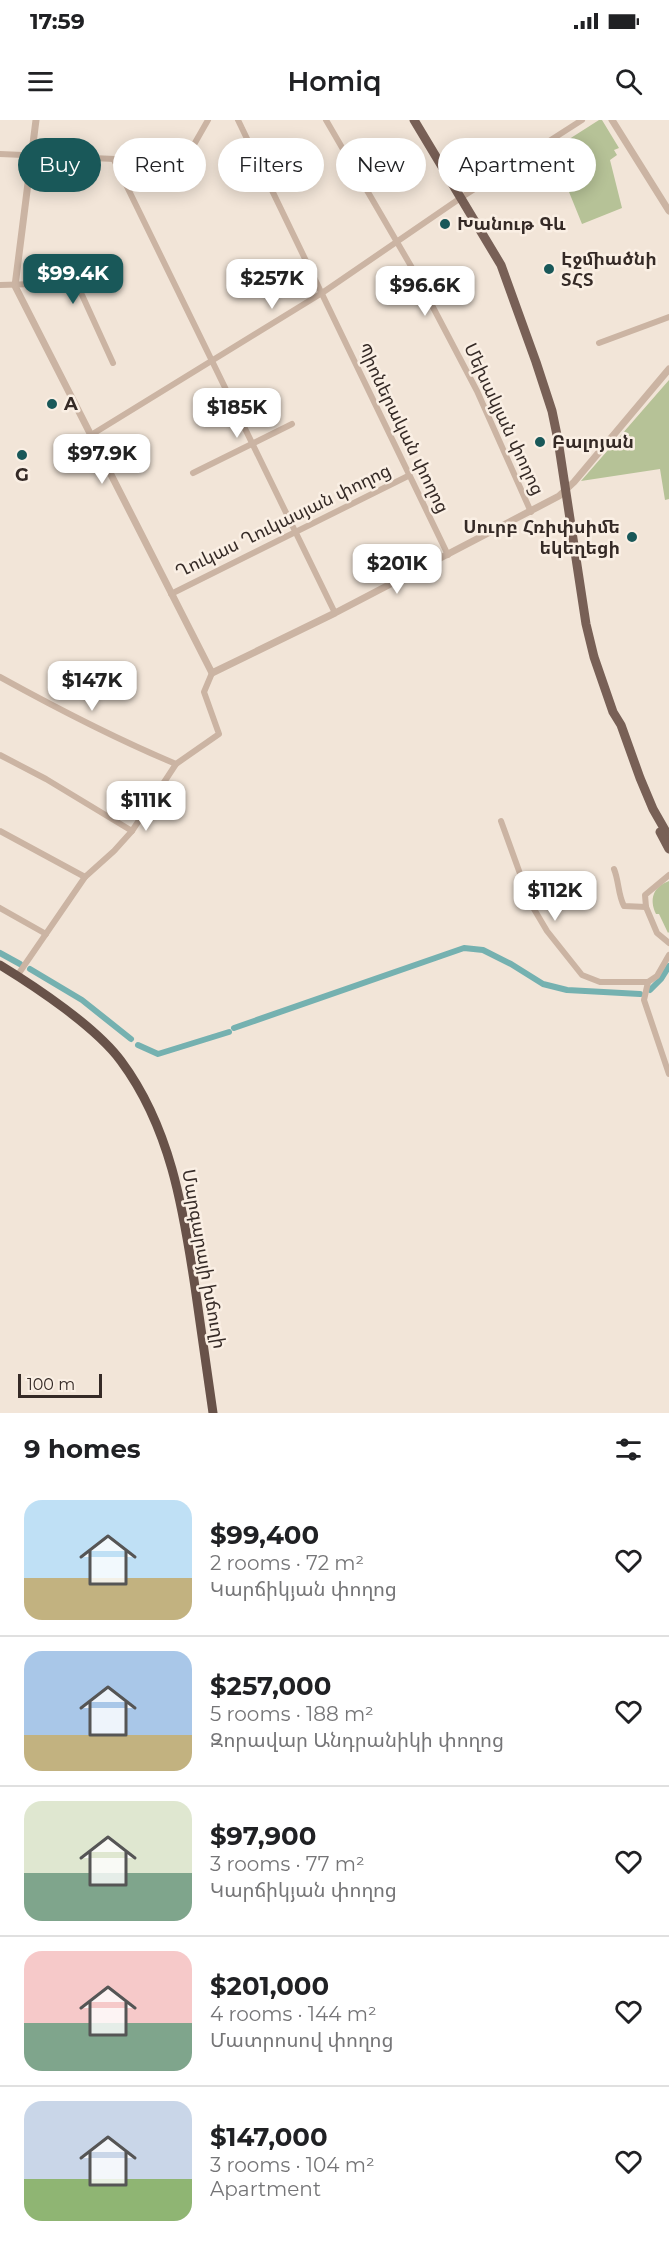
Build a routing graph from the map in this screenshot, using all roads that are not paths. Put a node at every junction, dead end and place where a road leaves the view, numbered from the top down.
1 (36, 120) edge
2 (208, 120) edge
3 (238, 120) edge
4 (326, 120) edge
5 (414, 120) edge
6 (582, 120) edge
7 (612, 120) edge
8 (34, 138) edge
9 (198, 138) edge
10 (0, 154) edge
11 (18, 155) edge
12 (27, 192) edge
13 (130, 192) edge
14 (462, 197) junction
15 (669, 212) edge
16 (397, 242) junction
17 (0, 285) edge
18 (15, 286) junction
19 (322, 293) junction
20 (669, 317) edge
21 (599, 343) dead end
22 (213, 362) junction
23 (113, 363) dead end
24 (669, 369) edge
25 (292, 424) dead end
26 (91, 435) junction
27 (253, 445) junction
28 (193, 473) dead end
29 (408, 476) junction
30 (565, 490) junction
31 (531, 512) junction
32 (295, 533) junction
33 (448, 555) junction
34 (171, 594) junction
35 (334, 614) junction
36 (212, 673) junction
37 (0, 677) edge
38 (613, 712) junction
39 (0, 754) edge
40 (176, 764) junction
41 (501, 821) dead end
42 (0, 831) edge
43 (132, 831) junction
44 (669, 837) edge
45 (669, 849) edge
46 (614, 870) dead end
47 (669, 875) edge
48 (85, 877) junction
49 (646, 907) junction
50 (0, 908) edge
51 (46, 934) junction
52 (669, 943) edge
53 (669, 955) edge
54 (0, 965) edge
55 (17, 976) junction
56 (648, 982) junction
57 (669, 1074) edge
58 (213, 1413) edge

1 - 8 street
2 - 9 street
3 - 19 street, Պիոներական փողոց
4 - 16 street, Մեխակյան փողոց
5 - 14 main road
6 - 14 street
7 - 15 street
10 - 11 street
12 - 18 street
13 - 22 street
14 - 16 street
14 - 30 main road
16 - 19 street
16 - 31 street, Մեխակյան փողոց
17 - 18 street
18 - 23 street
18 - 26 street
19 - 22 street
19 - 29 street, Պիոներական փողոց
20 - 21 street
22 - 26 street
22 - 27 street
24 - 30 street
25 - 27 street
26 - 34 street
27 - 28 street
27 - 32 street
29 - 32 street, Ղուկաս Ղուկասյան փողոց
29 - 33 street, Պիոներական փողոց
30 - 31 street
30 - 38 main road
31 - 33 street
32 - 34 street, Ղուկաս Ղուկասյան փողոց
32 - 35 street
33 - 35 street
34 - 36 street
35 - 36 street
36 - 40 street
37 - 40 street
38 - 44 main road
38 - 45 main road
39 - 43 street
40 - 43 street
41 - 56 street
42 - 48 street
43 - 48 street
46 - 49 street
47 - 49 street
48 - 51 street
49 - 52 street
50 - 51 street
51 - 55 street
53 - 56 street
54 - 55 highway, Մարգարայի խճուղի
55 - 58 highway, Մարգարայի խճուղի
56 - 57 street

